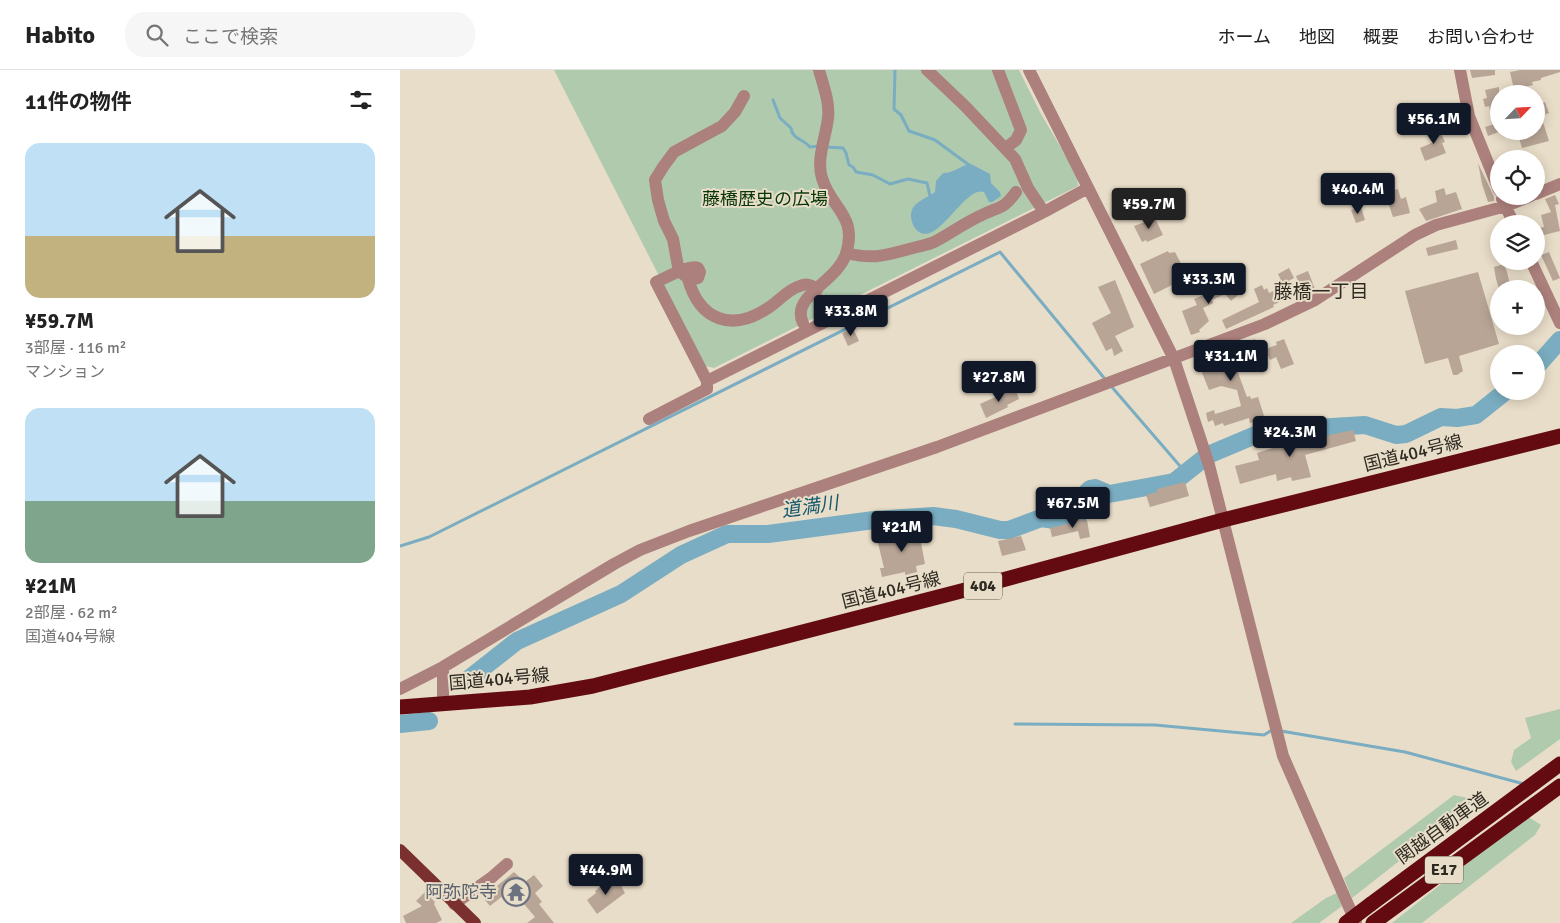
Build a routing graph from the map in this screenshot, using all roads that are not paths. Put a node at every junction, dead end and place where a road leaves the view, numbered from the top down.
1 (819, 70) edge
2 (927, 70) edge
3 (998, 70) edge
4 (1029, 70) edge
5 (1460, 70) edge
6 (744, 96) dead end
7 (1006, 148) junction
8 (1490, 168) edge
9 (1560, 184) edge
10 (1088, 188) junction
11 (1022, 190) junction
12 (1545, 190) edge
13 (1493, 205) edge
14 (1044, 212) junction
15 (846, 253) junction
16 (1536, 270) edge
17 (683, 276) junction
18 (817, 290) junction
19 (803, 323) dead end
20 (1560, 323) edge
21 (1174, 359) junction
22 (707, 381) junction
23 (649, 419) dead end
24 (1560, 436) edge
25 (1223, 520) junction
26 (443, 667) junction
27 (400, 689) edge
28 (443, 703) junction
29 (400, 707) edge
30 (1560, 764) edge
31 (1560, 786) edge
32 (400, 850) edge
33 (507, 864) dead end
34 (454, 904) junction
35 (1375, 922) edge
36 (475, 923) edge
37 (1346, 923) edge
38 (1356, 923) edge

1 - 15 street
2 - 7 street
3 - 7 street
4 - 10 street
5 - 8 street
6 - 17 street
7 - 11 street
9 - 12 street
10 - 14 street
10 - 21 street
11 - 14 street
11 - 15 street
13 - 21 street
14 - 22 street
15 - 18 street
16 - 20 street
17 - 18 street
17 - 22 street
18 - 19 street
21 - 25 street
21 - 26 street
22 - 23 street
24 - 25 highway, 国道404号線 / 404
25 - 28 highway, 国道404号線 / 404
25 - 38 street
26 - 27 street
26 - 28 street
28 - 29 highway, 国道404号線 / 404
30 - 37 highway, 関越自動車道 / E17, bridge
31 - 35 highway, 関越自動車道 / E17
32 - 34 main road
33 - 34 street
34 - 36 main road

